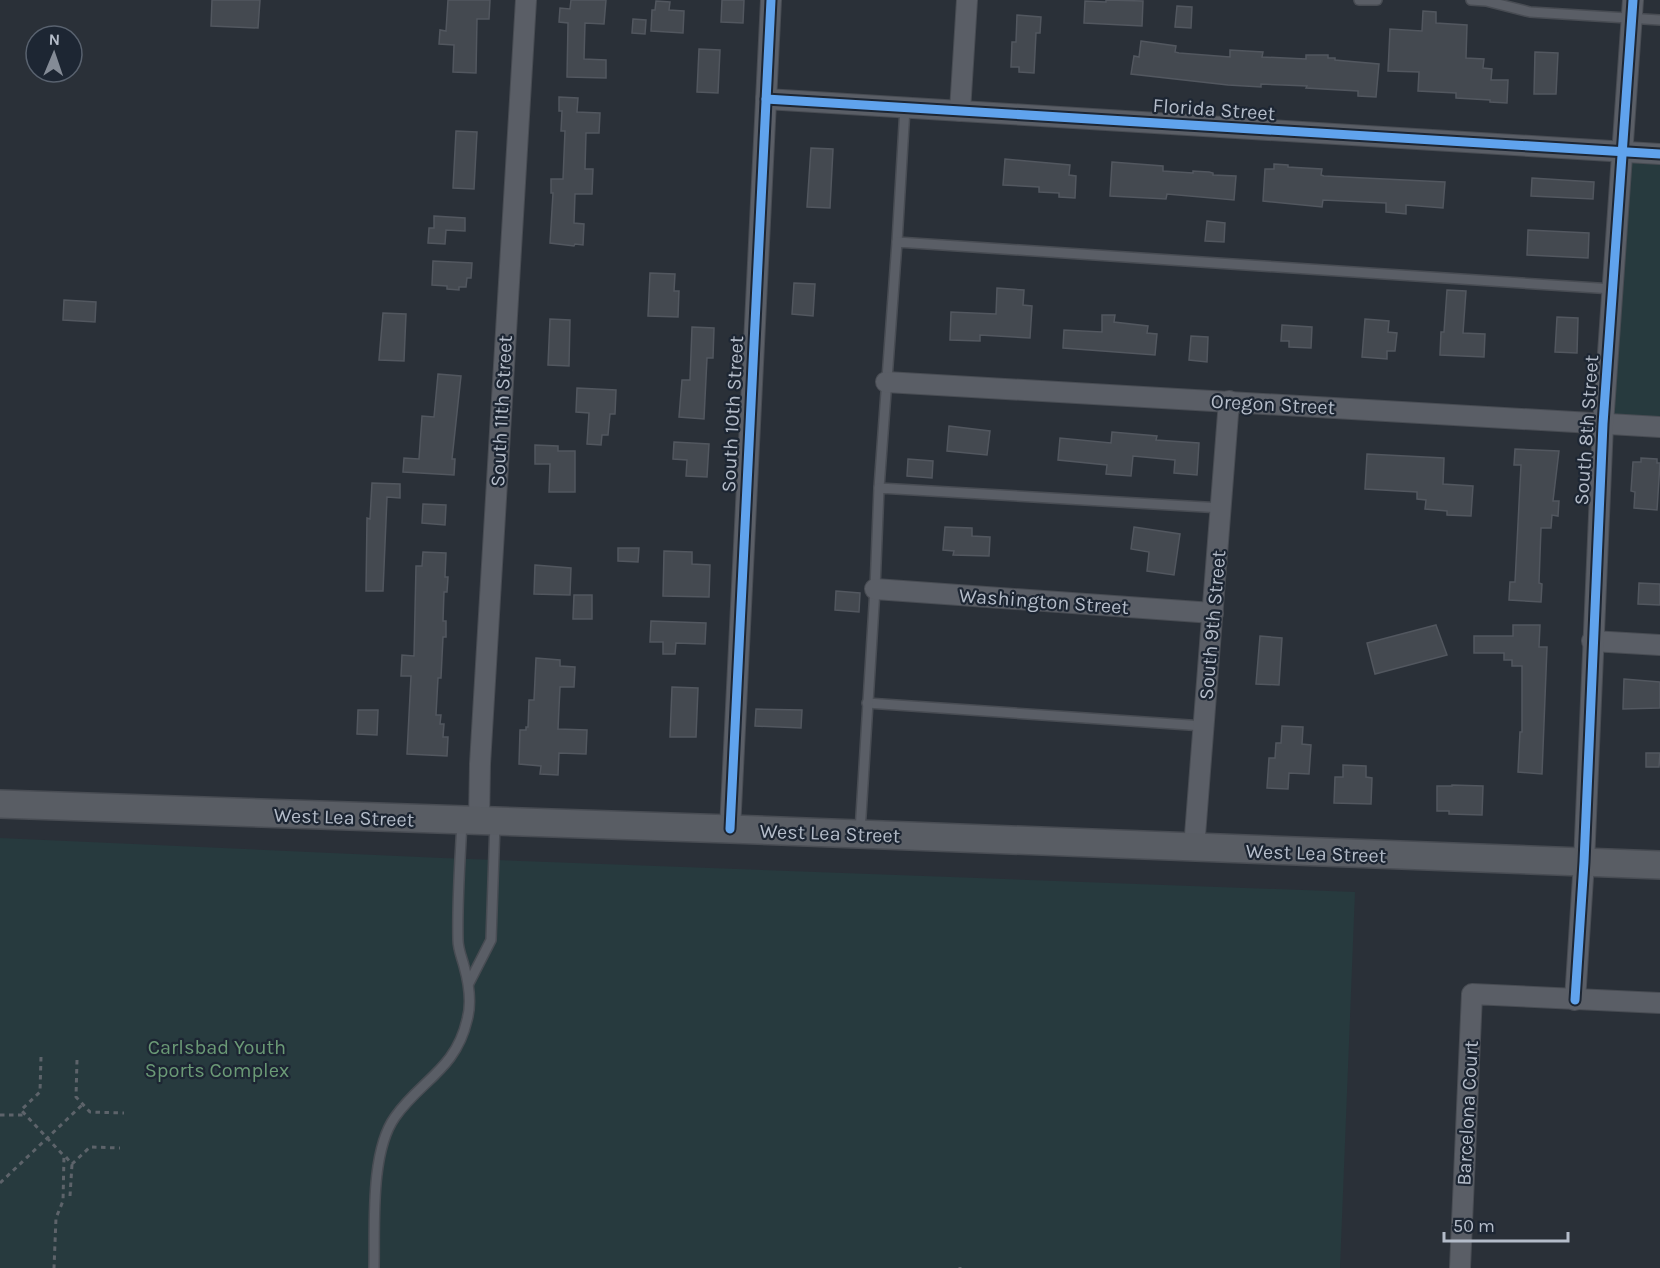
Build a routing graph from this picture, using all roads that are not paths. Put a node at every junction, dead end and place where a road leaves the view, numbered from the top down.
1 (526, 0) edge
2 (771, 0) edge
3 (967, 0) edge
4 (1359, 0) edge
5 (1377, 0) edge
6 (1472, 0) edge
7 (1633, 9) edge
8 (1660, 20) edge
9 (766, 99) junction
10 (905, 108) junction
11 (960, 111) junction
12 (1624, 152) junction
13 (1660, 154) edge
14 (897, 242) junction
15 (1613, 289) junction
16 (886, 382) junction
17 (1229, 401) junction
18 (1603, 423) junction
19 (1660, 427) edge
20 (879, 488) junction
21 (1222, 507) junction
22 (876, 589) junction
23 (1213, 613) junction
24 (1592, 641) junction
25 (1660, 645) edge
26 (867, 703) junction
27 (1204, 726) junction
28 (0, 804) edge
29 (478, 821) junction
30 (730, 829) junction
31 (860, 834) junction
32 (1194, 848) junction
33 (1584, 862) junction
34 (1660, 865) edge
35 (469, 983) junction
36 (1575, 1000) junction
37 (1660, 1003) edge
38 (374, 1268) edge
39 (1460, 1268) edge

1 - 29 street, South 11th Street
2 - 9 street, South 10th Street
3 - 11 street
4 - 5 lane
6 - 7 lane
7 - 8 lane
7 - 12 street, South 8th Street
9 - 10 street, Florida Street
9 - 30 street, South 10th Street
10 - 11 street, Florida Street
10 - 14 lane
11 - 12 street, Florida Street
12 - 13 street, Florida Street
12 - 15 street, South 8th Street
14 - 15 lane
14 - 16 lane
15 - 18 street, South 8th Street
16 - 17 street, Oregon Street
16 - 20 lane
17 - 18 street, Oregon Street
17 - 21 street, South 9th Street
18 - 19 street, Oregon Street
18 - 24 street, South 8th Street
20 - 21 lane
20 - 22 lane
21 - 23 street, South 9th Street
22 - 23 street, Washington Street
22 - 26 lane
23 - 27 street, South 9th Street
24 - 25 street
24 - 33 street, South 8th Street
26 - 27 lane
26 - 31 lane
27 - 32 street, South 9th Street
28 - 29 main road, West Lea Street
29 - 30 main road, West Lea Street
29 - 35 lane
29 - 35 lane
30 - 31 main road, West Lea Street
31 - 32 main road, West Lea Street
32 - 33 main road, West Lea Street
33 - 34 main road, West Lea Street
33 - 36 street, South 8th Street
35 - 38 lane
36 - 37 street
36 - 39 street, Barcelona Court

